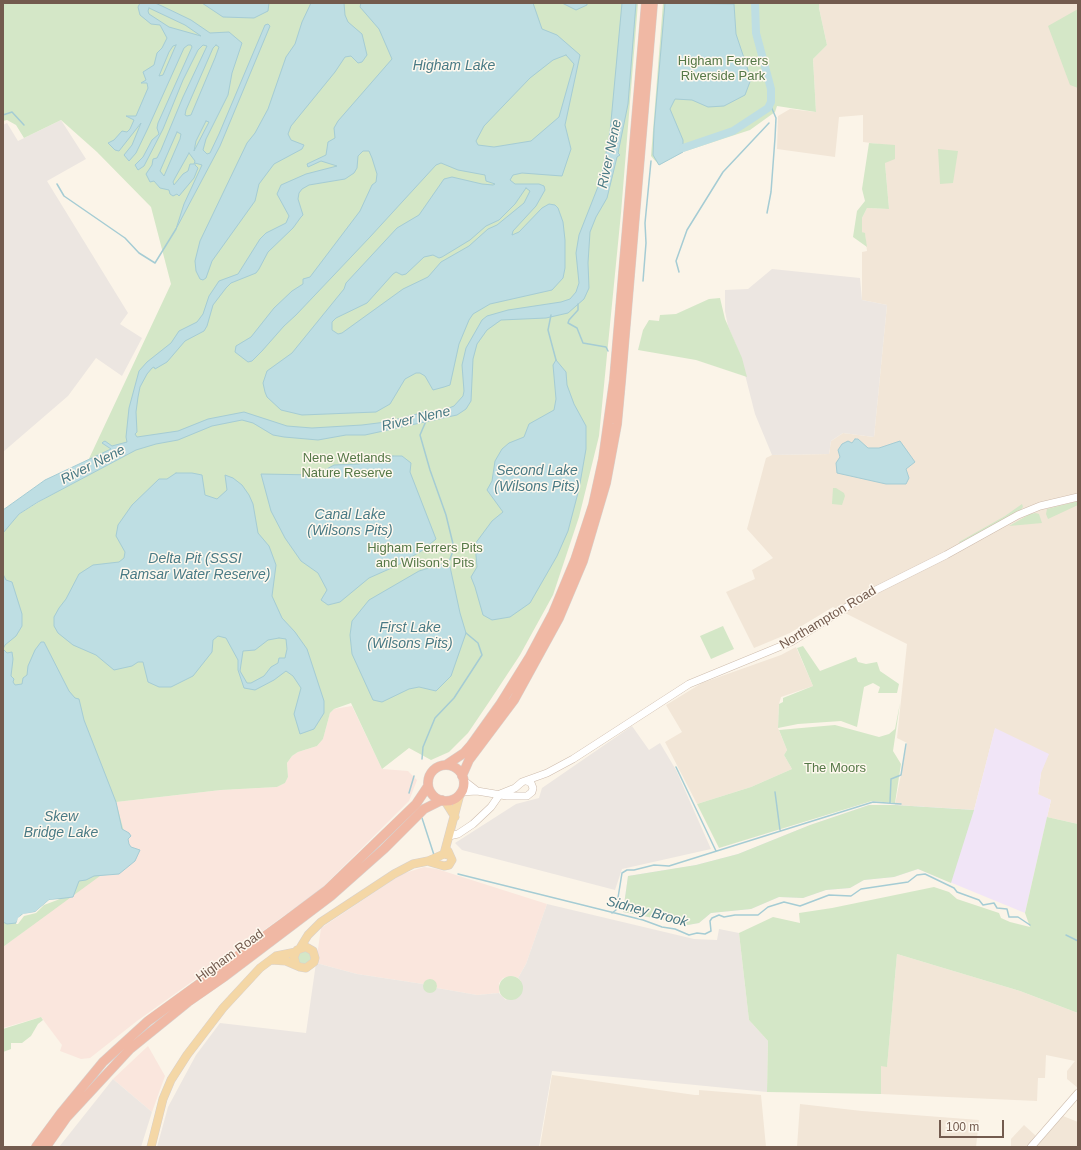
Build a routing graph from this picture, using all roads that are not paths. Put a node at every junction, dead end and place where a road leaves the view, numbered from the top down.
1 (646, 3) edge
2 (653, 3) edge
3 (1078, 497) edge
4 (446, 765) junction
5 (542, 776) junction
6 (463, 778) junction
7 (527, 781) junction
8 (428, 786) junction
9 (519, 786) junction
10 (533, 786) junction
11 (477, 791) junction
12 (460, 793) junction
13 (500, 794) junction
14 (511, 795) junction
15 (522, 795) junction
16 (443, 800) junction
17 (491, 807) junction
18 (454, 817) junction
19 (448, 839) junction
20 (313, 931) junction
21 (298, 950) junction
22 (313, 951) junction
23 (271, 960) junction
24 (296, 965) junction
25 (1078, 1093) edge
26 (36, 1147) edge
27 (46, 1147) edge
28 (151, 1147) edge
29 (1031, 1147) edge

1 - 4 highway
2 - 6 highway
3 - 5 main road, Northampton Road
4 - 6 highway
4 - 8 highway
5 - 7 main road, Northampton Road
5 - 10 main road, Northampton Road
6 - 11 main road
6 - 12 highway
7 - 9 main road
7 - 10 main road
8 - 16 highway
8 - 26 highway
9 - 13 main road
9 - 15 main road
10 - 15 main road
11 - 12 main road
11 - 13 main road
12 - 16 highway
12 - 18 main road
13 - 14 main road
13 - 17 main road
14 - 15 main road
14 - 17 main road
16 - 18 main road
16 - 27 highway, Higham Road
17 - 19 main road
18 - 19 main road
19 - 20 main road
20 - 21 main road
20 - 22 main road
21 - 22 main road
21 - 23 main road
21 - 24 main road
22 - 24 main road
23 - 24 main road
23 - 28 main road
25 - 29 main road

